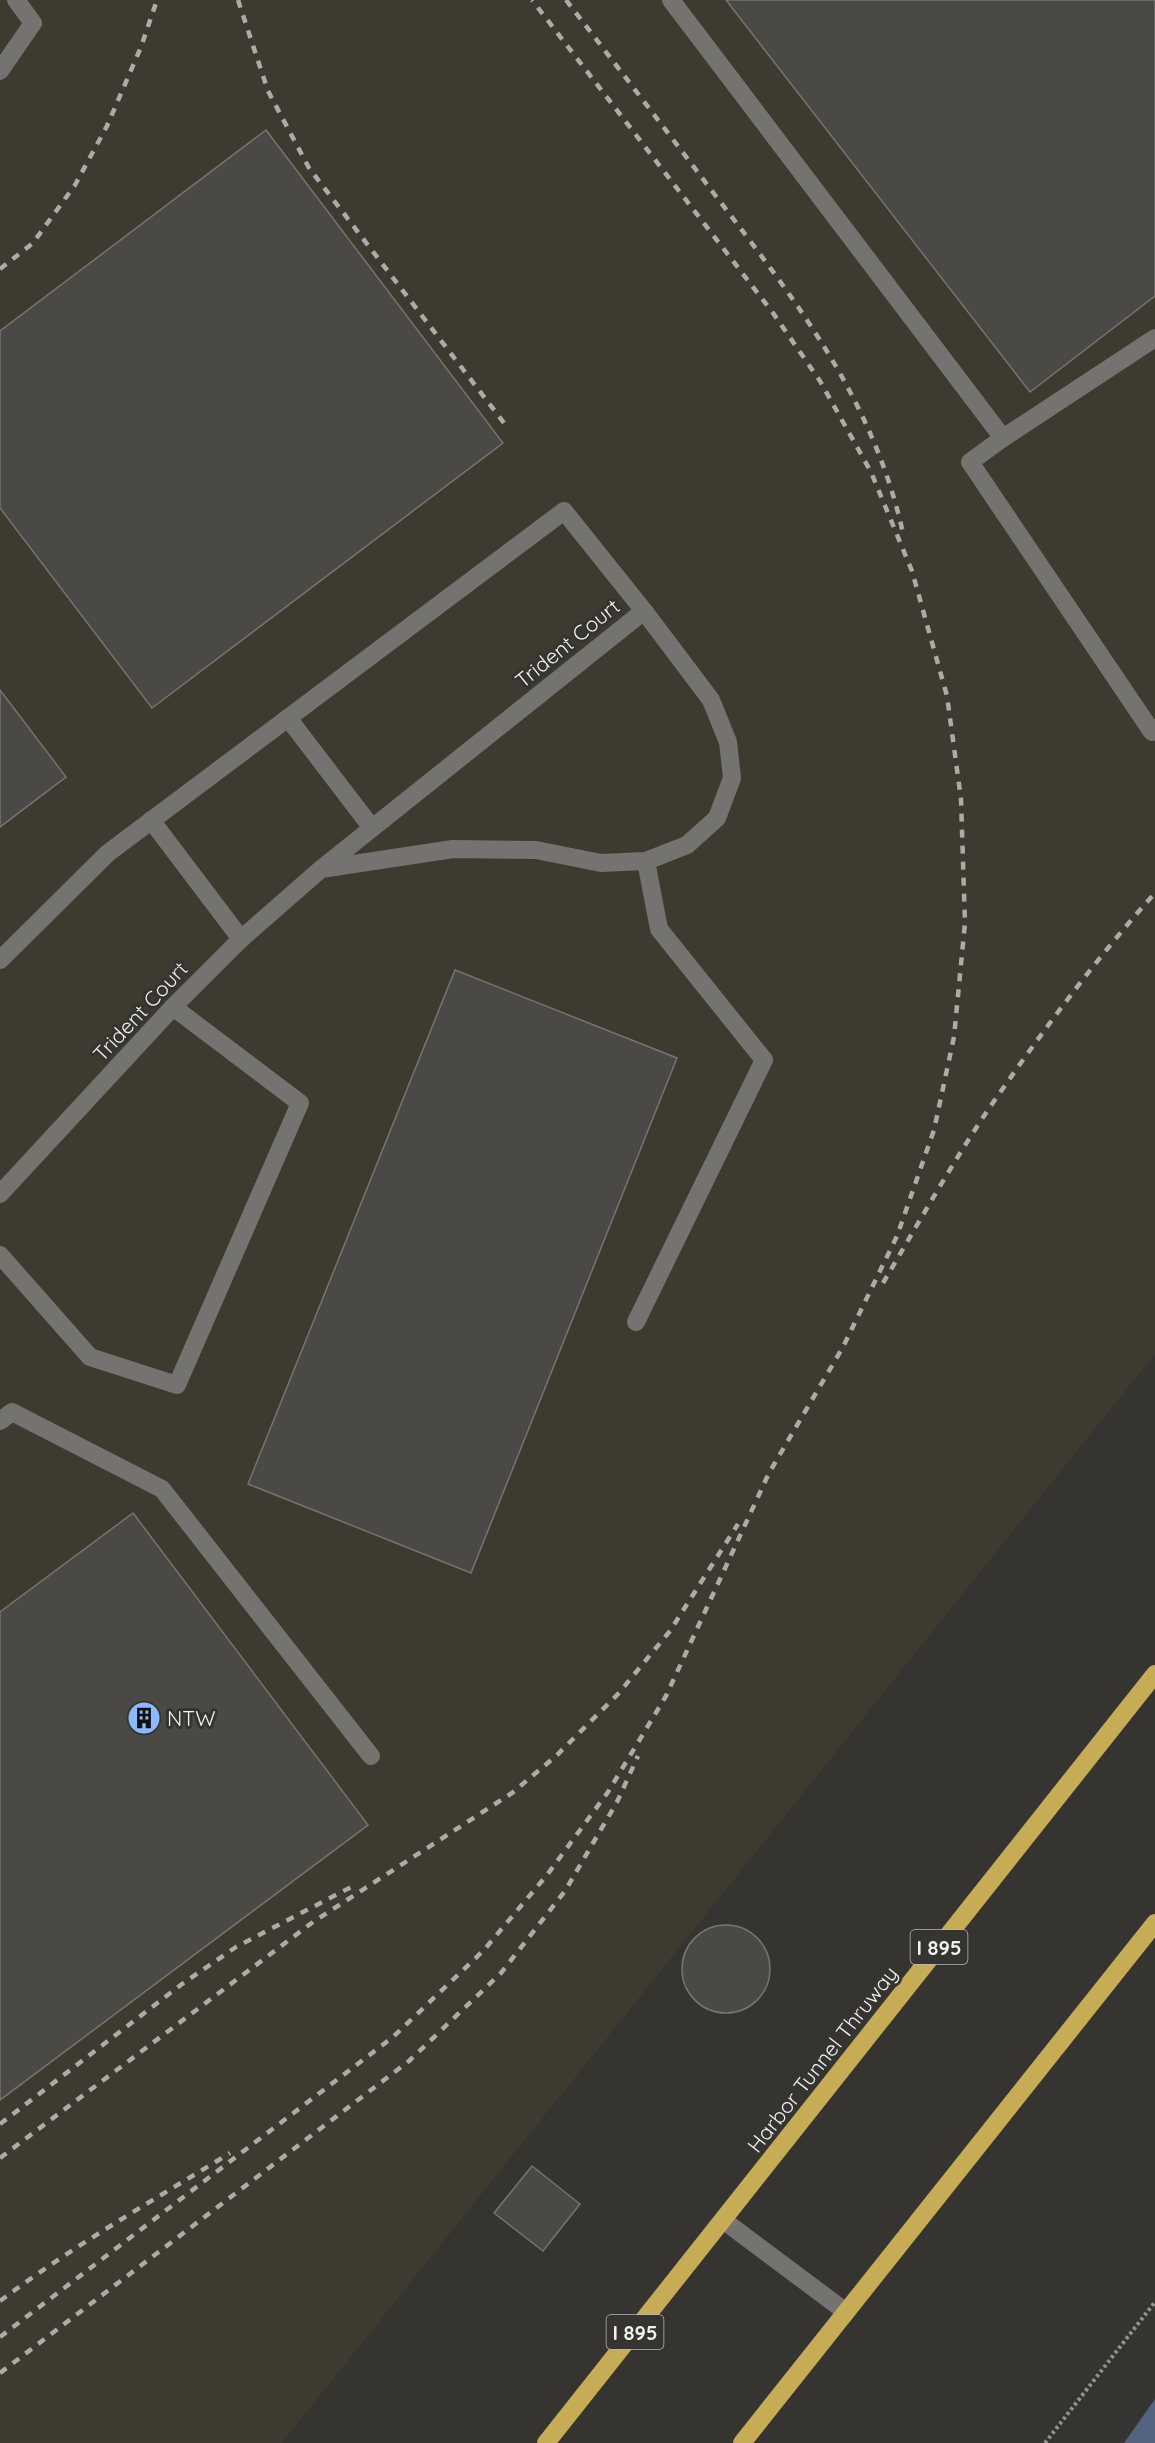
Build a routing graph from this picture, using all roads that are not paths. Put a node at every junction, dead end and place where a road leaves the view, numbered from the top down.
1 (15, 0) edge
2 (671, 0) edge
3 (0, 71) edge
4 (1155, 338) edge
5 (1003, 438) junction
6 (644, 610) junction
7 (288, 718) junction
8 (1155, 728) edge
9 (151, 820) junction
10 (372, 828) junction
11 (646, 861) junction
12 (321, 868) junction
13 (241, 939) junction
14 (0, 960) edge
15 (173, 1007) junction
16 (0, 1194) edge
17 (0, 1255) edge
18 (636, 1322) dead end
19 (0, 1421) edge
20 (1155, 1674) edge
21 (371, 1756) dead end
22 (1155, 1923) edge
23 (723, 2220) junction
24 (846, 2312) junction
25 (546, 2443) edge
26 (742, 2443) edge

1 - 3 street
2 - 5 street
4 - 5 street
5 - 8 street
6 - 7 street
6 - 10 street, Trident Court
6 - 11 street, Trident Court
7 - 9 street
7 - 10 street
9 - 13 street
9 - 14 street
10 - 12 street, Trident Court
11 - 12 street, Trident Court
11 - 18 street
12 - 13 street, Trident Court
13 - 15 street, Trident Court
15 - 16 street, Trident Court
15 - 17 street
19 - 21 street
20 - 23 highway, Harbor Tunnel Thruway / I 895
22 - 24 highway
23 - 24 street
23 - 25 highway, Harbor Tunnel Thruway / I 895
24 - 26 highway

